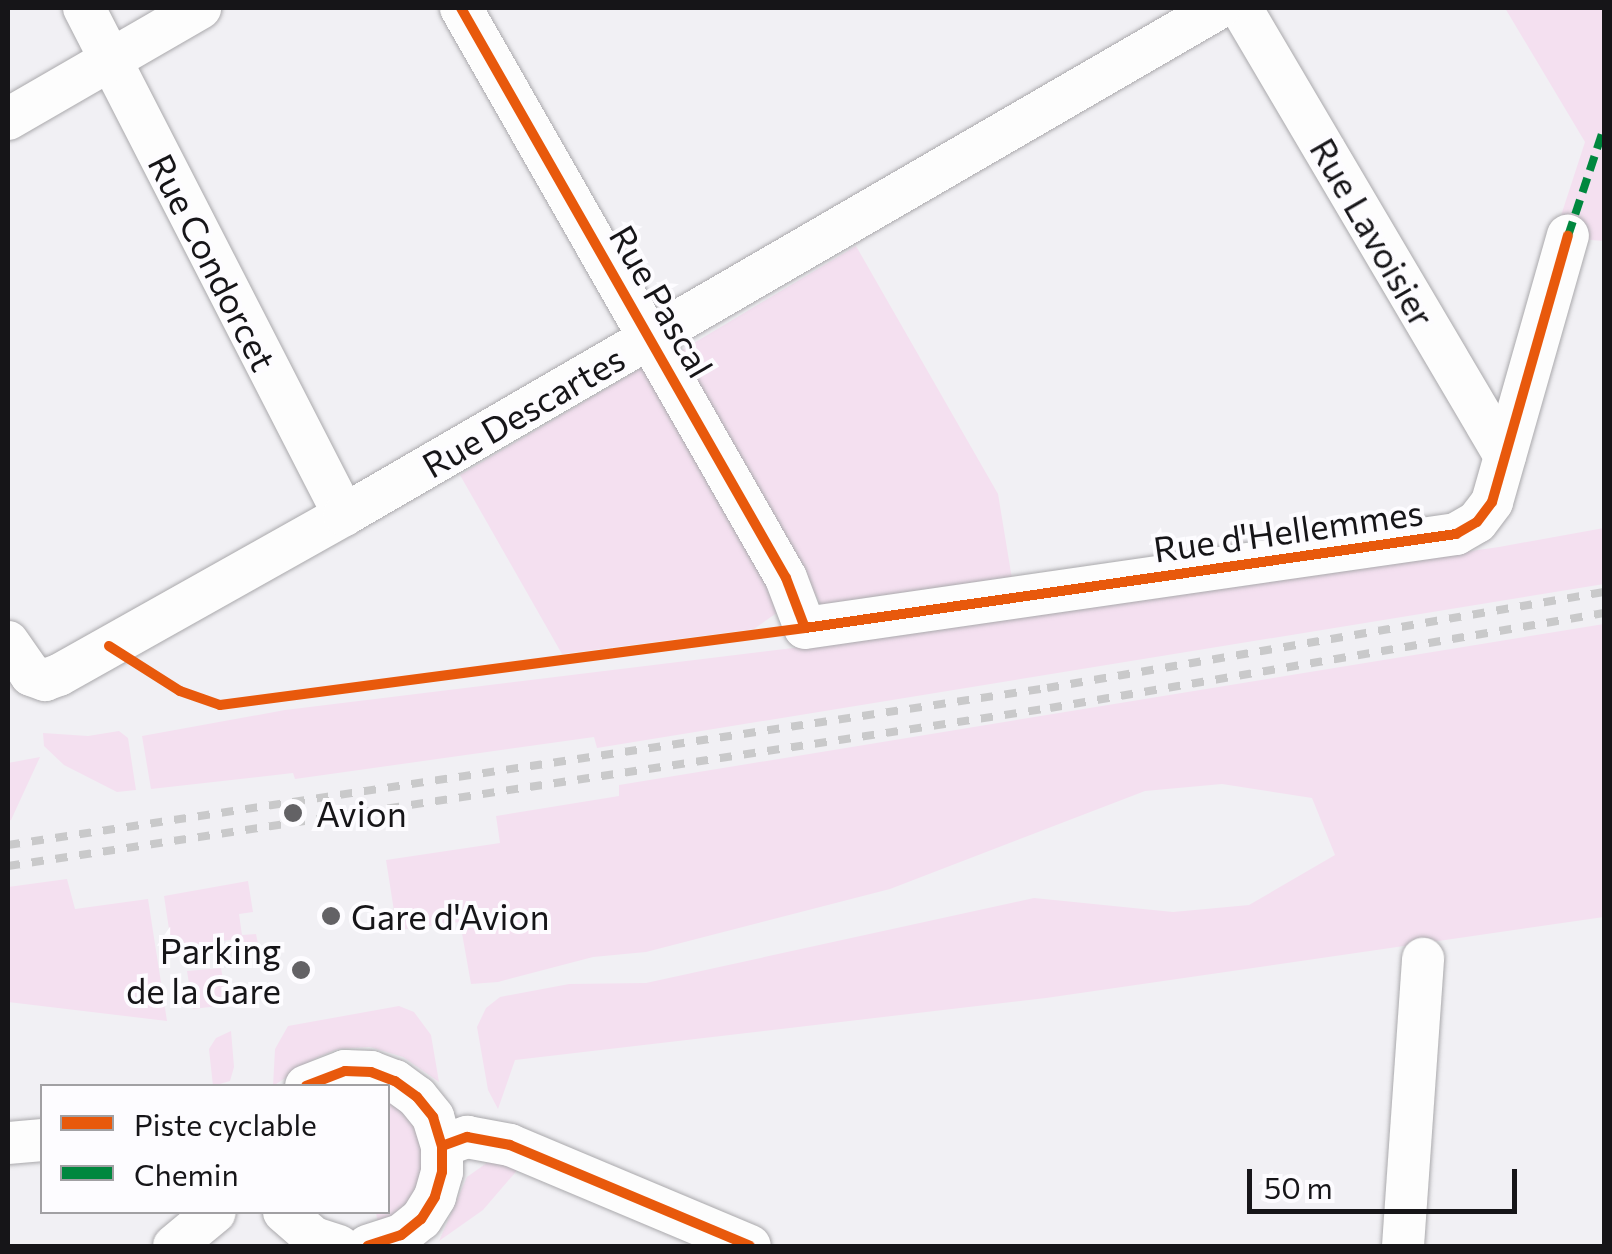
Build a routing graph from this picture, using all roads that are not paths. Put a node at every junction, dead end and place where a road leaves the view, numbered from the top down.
1 (84, 8) edge
2 (200, 8) edge
3 (460, 8) edge
4 (1218, 8) edge
5 (1241, 8) edge
6 (109, 60) junction
7 (8, 119) edge
8 (1568, 236) dead end
9 (651, 337) junction
10 (1505, 456) junction
11 (344, 515) junction
12 (805, 628) joint
13 (19, 659) edge
14 (1423, 959) dead end
15 (311, 1084) edge
16 (40, 1140) edge
17 (8, 1143) edge
18 (442, 1146) junction
19 (213, 1214) edge
20 (286, 1214) edge
21 (391, 1243) edge
22 (174, 1246) edge
23 (750, 1246) edge
24 (1404, 1246) edge
25 (338, 1247) edge

1 - 6 street, Rue Condorcet
2 - 6 street
3 - 9 street, Rue Pascal
4 - 9 street, Rue Descartes
5 - 10 street, Rue Lavoisier
6 - 7 street
6 - 11 street, Rue Condorcet
8 - 10 street, Rue d'Hellemmes
9 - 11 street, Rue Descartes
9 - 12 street, Rue Pascal
10 - 12 street, Rue d'Hellemmes
11 - 13 street, Rue Descartes
14 - 24 street
15 - 18 street
16 - 17 street
18 - 21 street
18 - 23 street
19 - 22 street
20 - 25 street

